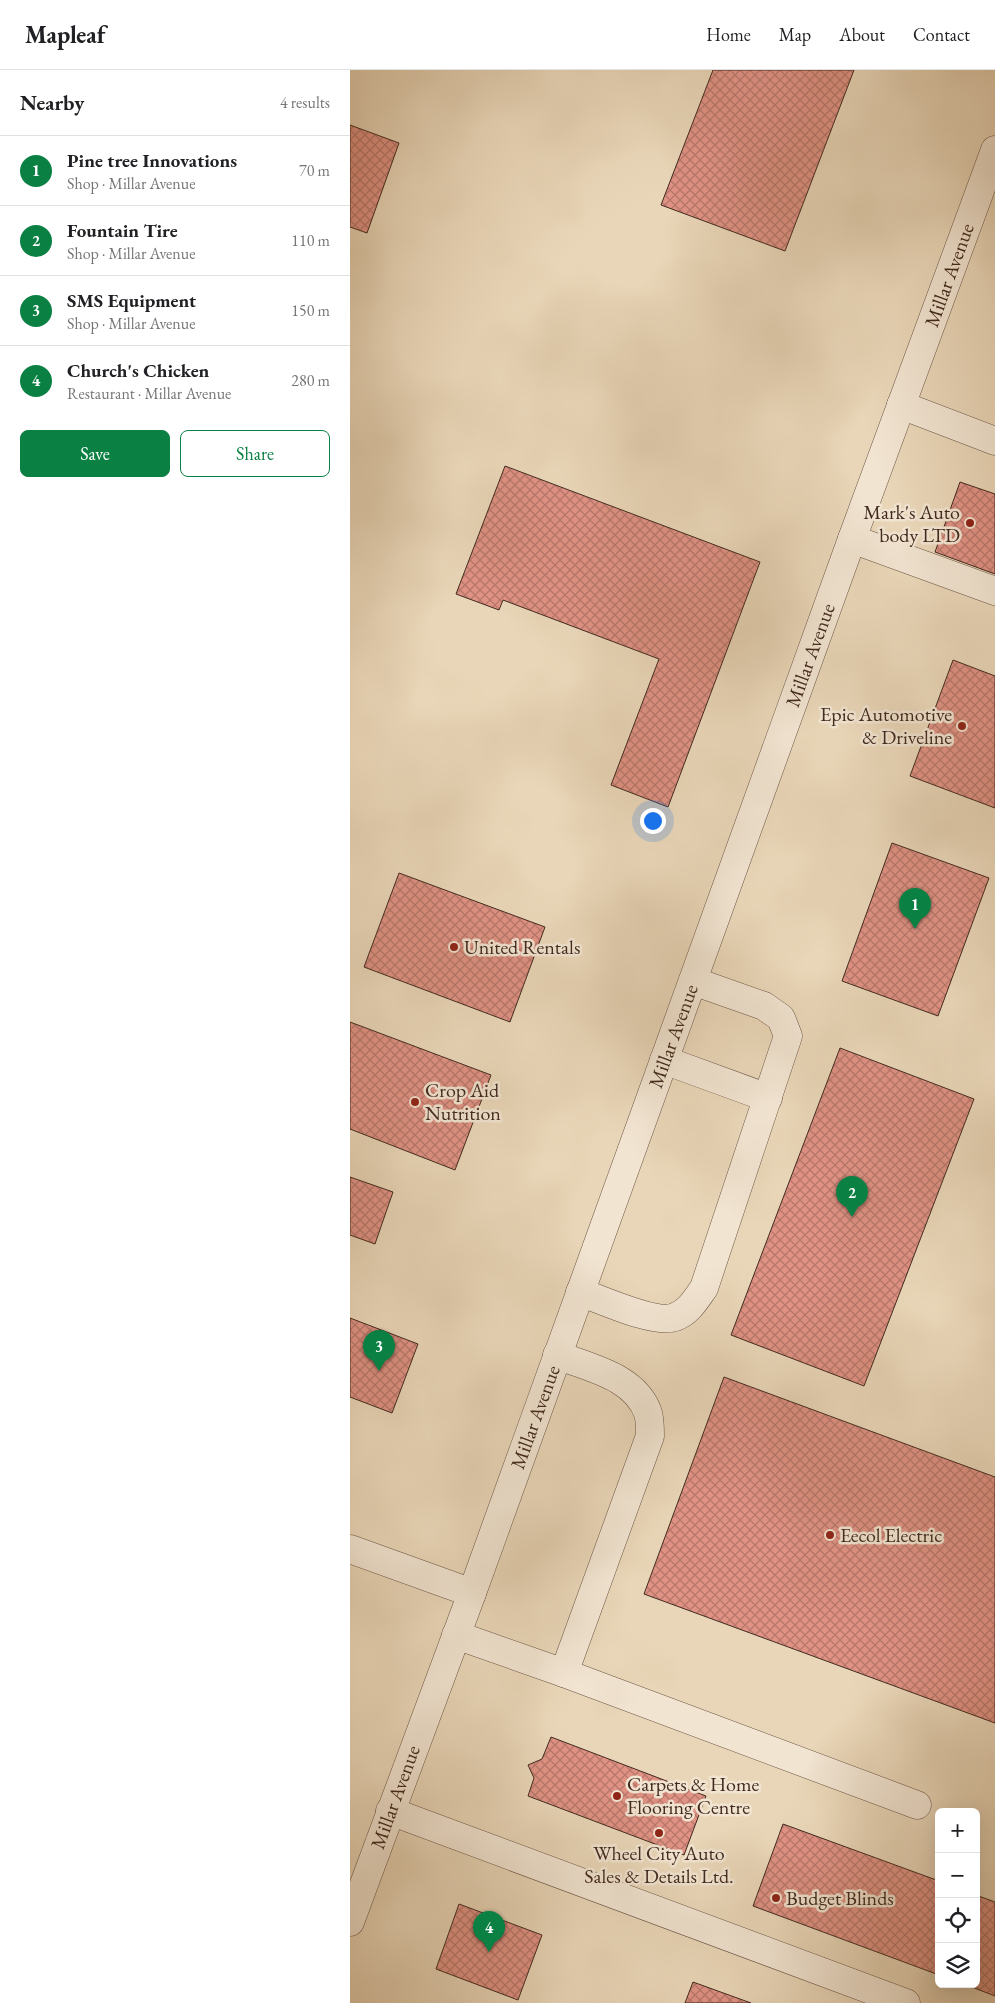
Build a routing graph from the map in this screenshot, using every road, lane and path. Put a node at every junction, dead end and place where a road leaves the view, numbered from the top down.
1 (995, 150) edge
2 (902, 405) junction
3 (995, 441) edge
4 (852, 539) junction
5 (995, 591) edge
6 (693, 981) junction
7 (664, 1060) junction
8 (768, 1098) junction
9 (580, 1292) junction
10 (557, 1355) junction
11 (350, 1549) edge
12 (472, 1593) junction
13 (456, 1635) junction
14 (564, 1673) junction
15 (917, 1805) dead end
16 (390, 1811) junction
17 (350, 1922) edge
18 (906, 2003) edge

1 - 2 street, Millar Avenue
2 - 3 street
2 - 4 street, Millar Avenue
4 - 5 street
4 - 6 street, Millar Avenue
6 - 7 street, Millar Avenue
6 - 8 street
7 - 8 street
7 - 9 street, Millar Avenue
8 - 9 street
9 - 10 street, Millar Avenue
10 - 12 street, Millar Avenue
10 - 14 street
11 - 12 street
12 - 13 street, Millar Avenue
13 - 14 street
13 - 16 street, Millar Avenue
14 - 15 street
16 - 17 street, Millar Avenue
16 - 18 street

